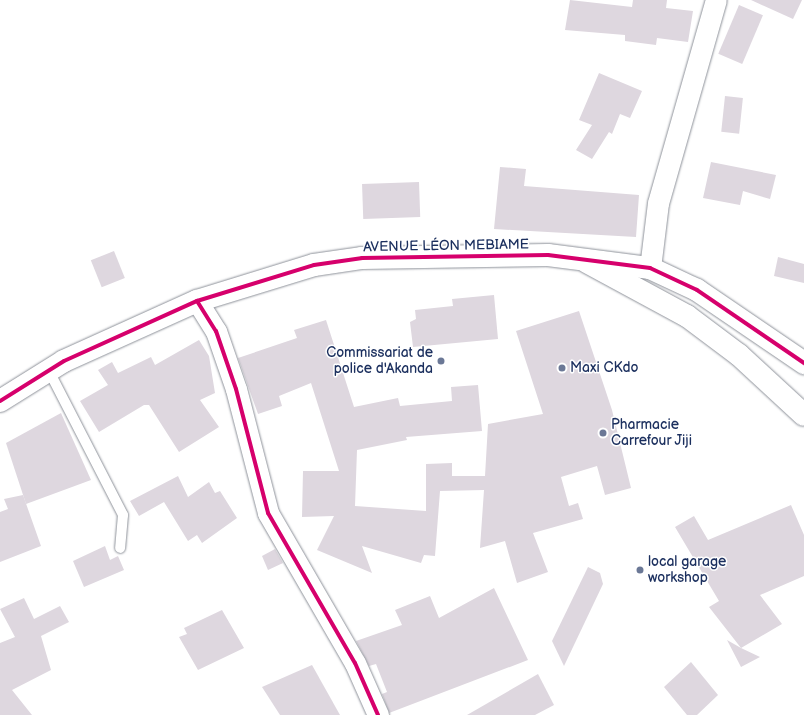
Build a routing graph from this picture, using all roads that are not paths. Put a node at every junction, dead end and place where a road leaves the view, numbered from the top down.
1 (716, 0) edge
2 (586, 262) junction
3 (650, 268) junction
4 (197, 301) junction
5 (804, 363) edge
6 (48, 371) junction
7 (0, 402) edge
8 (804, 415) edge
9 (120, 548) dead end
10 (378, 715) edge

1 - 3 street
2 - 3 street, AVENUE LÉON MEBIAME
2 - 4 street, AVENUE LÉON MEBIAME
2 - 8 street
3 - 5 street, AVENUE LÉON MEBIAME
4 - 6 street, AVENUE LÉON MEBIAME
4 - 10 street
6 - 7 street, AVENUE LÉON MEBIAME
6 - 9 lane

